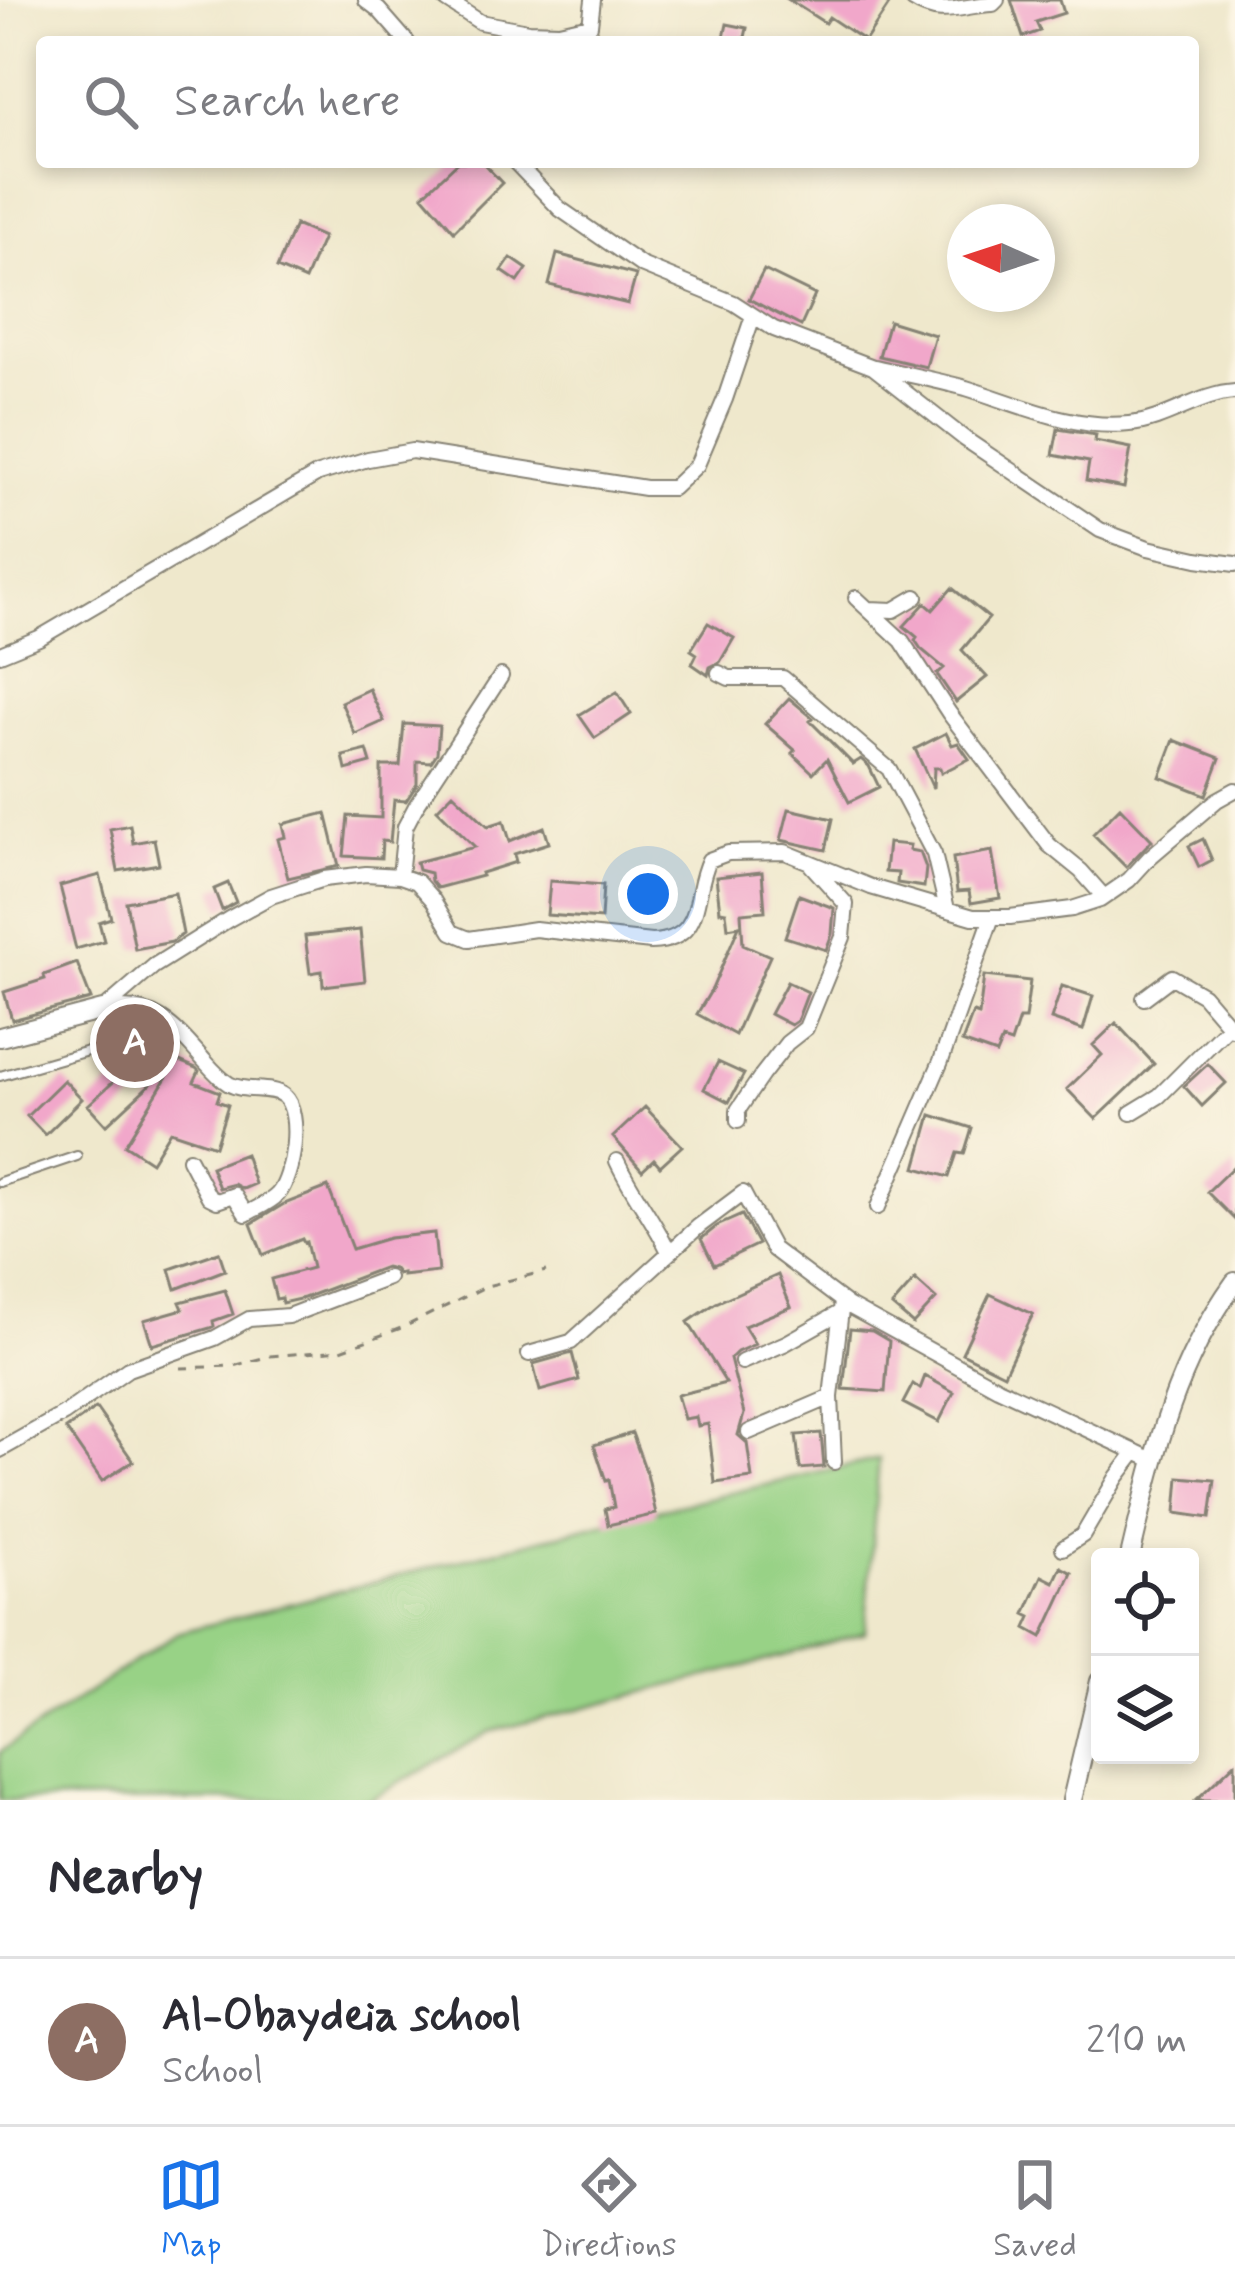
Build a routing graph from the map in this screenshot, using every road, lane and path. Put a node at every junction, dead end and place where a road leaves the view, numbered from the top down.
1 (366, 0) edge
2 (446, 0) edge
3 (593, 0) edge
4 (913, 0) edge
5 (997, 0) edge
6 (402, 36) edge
7 (521, 168) edge
8 (753, 316) junction
9 (873, 367) junction
10 (1235, 392) edge
11 (1235, 564) edge
12 (916, 597) dead end
13 (856, 598) dead end
14 (868, 609) junction
15 (0, 654) edge
16 (719, 673) dead end
17 (502, 676) dead end
18 (1235, 790) edge
19 (808, 862) junction
20 (400, 876) junction
21 (1104, 897) junction
22 (947, 909) junction
23 (992, 917) junction
24 (1144, 998) dead end
25 (103, 1010) junction
26 (162, 1018) junction
27 (1232, 1029) edge
28 (0, 1037) edge
29 (0, 1076) edge
30 (1131, 1113) dead end
31 (737, 1120) dead end
32 (77, 1156) dead end
33 (189, 1159) dead end
34 (617, 1161) dead end
35 (0, 1182) edge
36 (878, 1208) dead end
37 (669, 1252) junction
38 (546, 1271) dead end
39 (388, 1278) dead end
40 (1235, 1282) edge
41 (841, 1307) junction
42 (530, 1354) dead end
43 (742, 1362) dead end
44 (170, 1368) dead end
45 (831, 1397) junction
46 (749, 1432) dead end
47 (0, 1450) edge
48 (1145, 1456) junction
49 (834, 1462) dead end
50 (1131, 1548) edge
51 (1063, 1549) dead end
52 (1091, 1719) edge
53 (1072, 1800) edge

1 - 6 street
2 - 3 street
4 - 5 street
7 - 8 street
8 - 9 street
8 - 15 street
9 - 10 street
9 - 11 street
12 - 14 street
13 - 14 street
14 - 21 street
16 - 22 street
17 - 20 street
18 - 21 street
19 - 20 street
19 - 22 street
19 - 31 street
20 - 25 street
21 - 23 street
22 - 23 street
23 - 36 street
24 - 27 street
25 - 26 street
25 - 28 street
26 - 29 lane
26 - 33 street
27 - 30 street
32 - 35 lane
34 - 37 street
37 - 41 street
37 - 42 street
38 - 44 path
39 - 47 street
40 - 48 street
41 - 43 street
41 - 45 street
41 - 48 street
45 - 46 street
45 - 49 street
48 - 50 street
48 - 51 street
52 - 53 street

